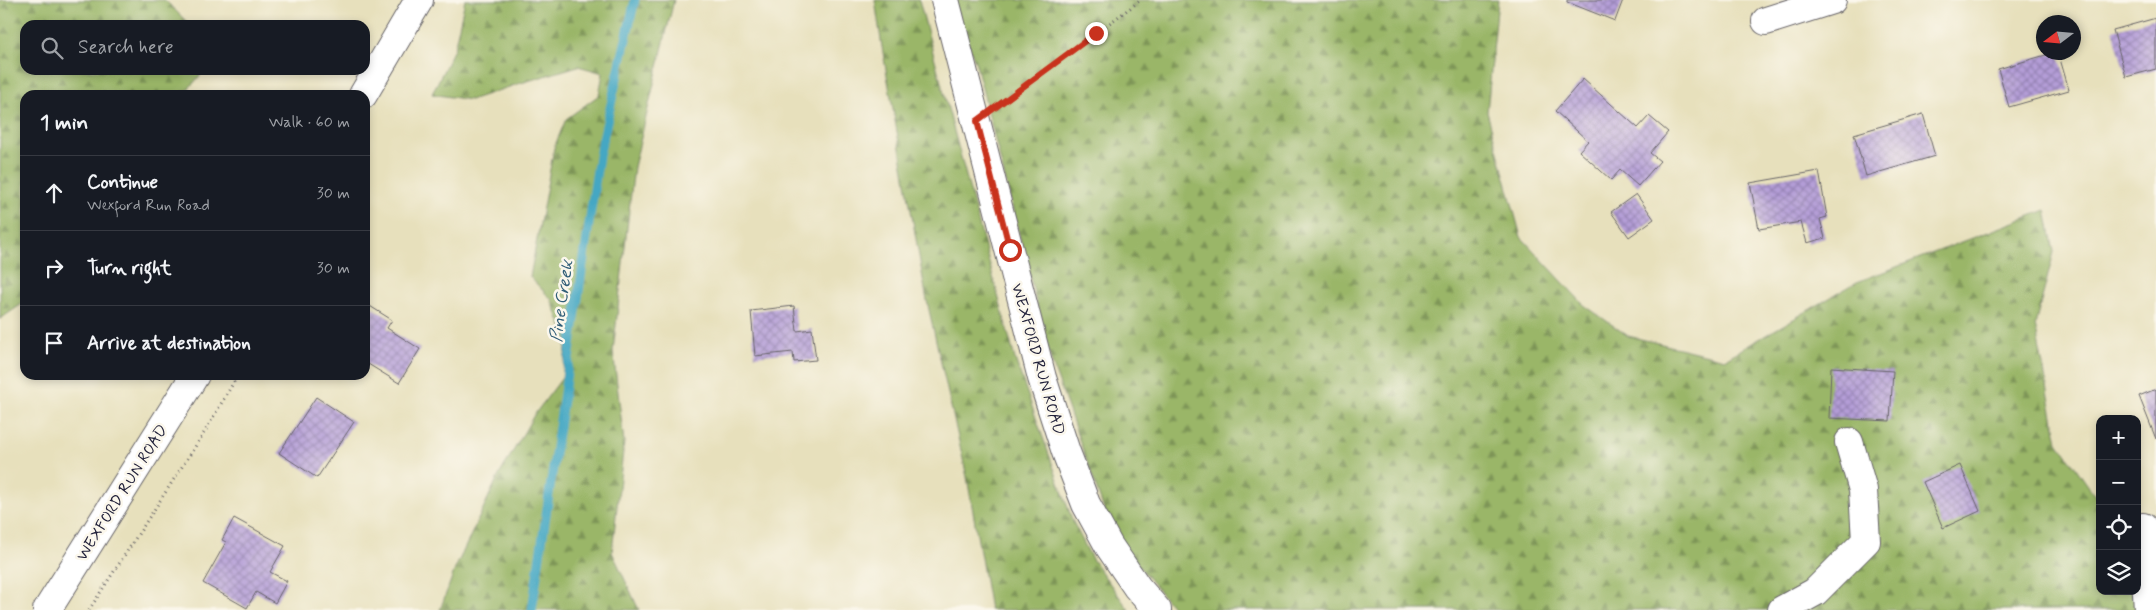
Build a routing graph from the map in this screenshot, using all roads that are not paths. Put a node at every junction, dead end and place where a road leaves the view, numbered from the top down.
1 (419, 0) edge
2 (945, 0) edge
3 (1832, 0) edge
4 (1766, 21) dead end
5 (366, 90) edge
6 (192, 380) edge
7 (1849, 442) dead end
8 (2144, 527) dead end
9 (47, 610) edge
10 (1157, 610) edge
11 (1782, 610) edge
12 (2148, 610) edge

1 - 5 street
2 - 10 street, WEXFORD RUN ROAD
3 - 4 street
6 - 9 street, WEXFORD RUN ROAD
7 - 11 street
8 - 12 street

